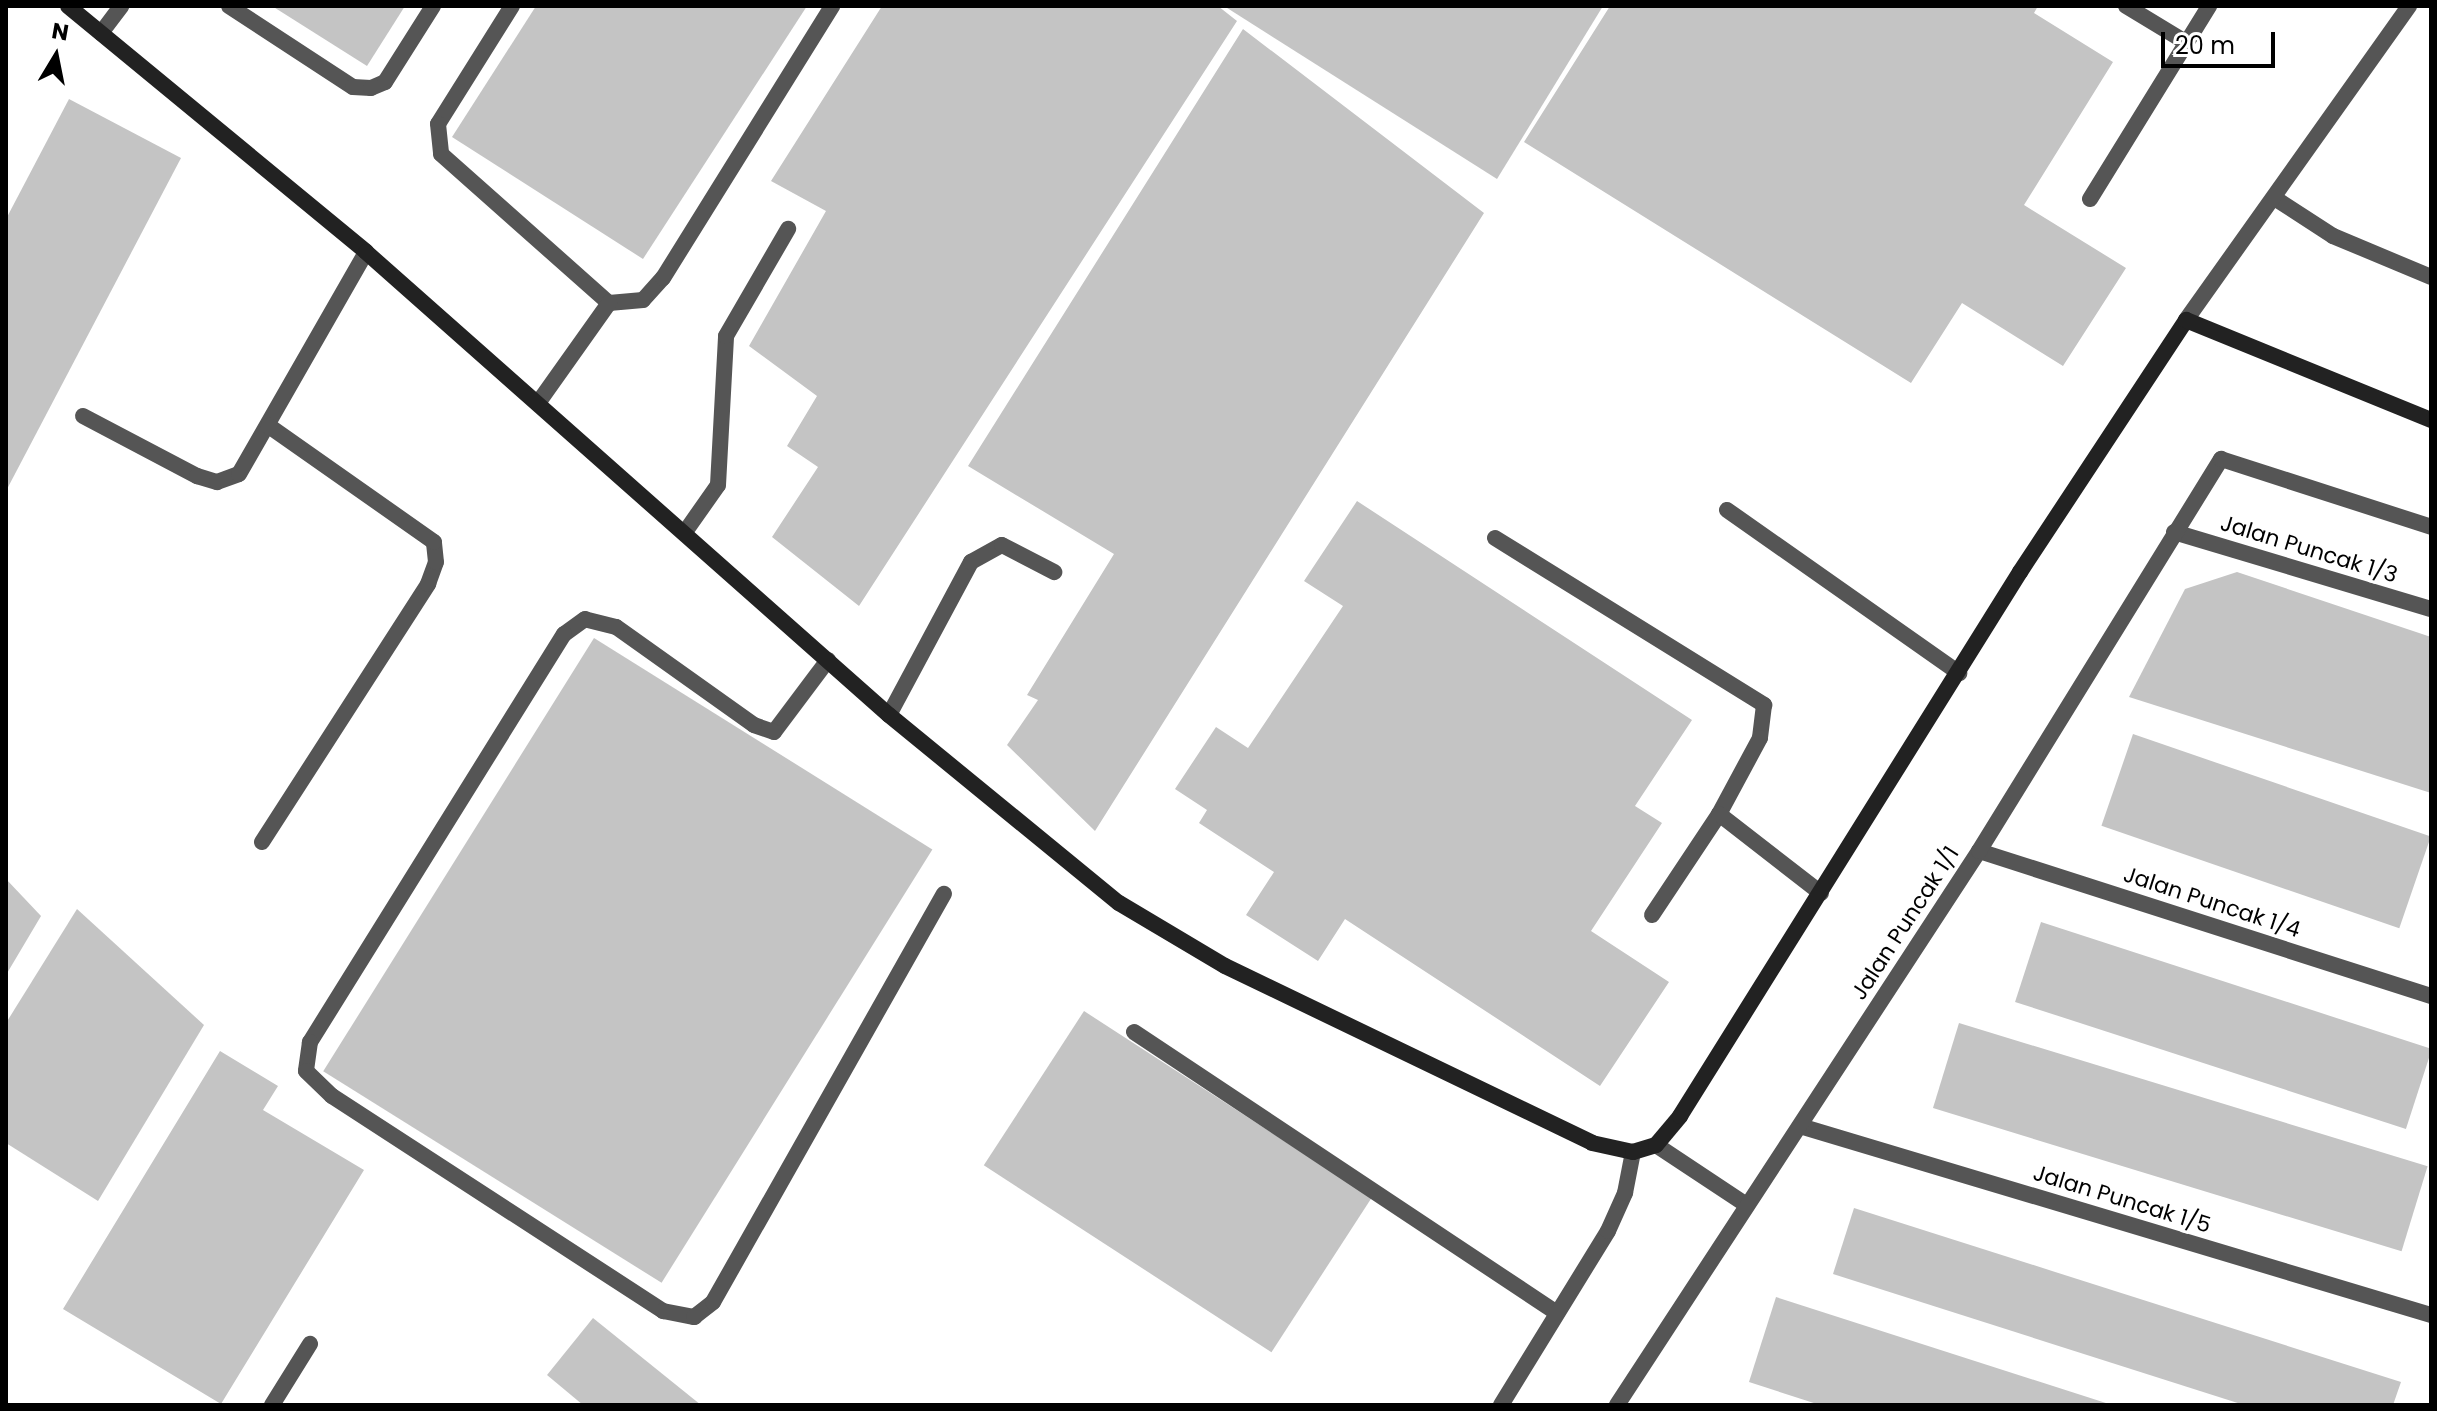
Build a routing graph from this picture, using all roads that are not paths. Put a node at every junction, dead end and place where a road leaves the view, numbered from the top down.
1 (68, 6) edge
2 (121, 6) edge
3 (229, 6) edge
4 (433, 6) edge
5 (512, 6) edge
6 (832, 6) edge
7 (2126, 6) edge
8 (2209, 6) edge
9 (2409, 6) edge
10 (101, 33) junction
11 (2187, 43) junction
12 (2090, 199) dead end
13 (2276, 199) junction
14 (788, 229) dead end
15 (366, 252) junction
16 (2431, 277) edge
17 (609, 303) junction
18 (2186, 320) junction
19 (538, 403) junction
20 (83, 416) dead end
21 (2431, 420) edge
22 (269, 426) junction
23 (1727, 510) dead end
24 (2431, 527) edge
25 (685, 532) junction
26 (2174, 532) junction
27 (1495, 538) dead end
28 (1054, 572) dead end
29 (2431, 609) edge
30 (828, 660) junction
31 (1959, 673) junction
32 (889, 715) junction
33 (1719, 814) junction
34 (262, 842) dead end
35 (1979, 851) junction
36 (1821, 893) junction
37 (944, 894) dead end
38 (1652, 915) dead end
39 (2431, 996) edge
40 (1134, 1032) dead end
41 (1800, 1126) junction
42 (1656, 1145) junction
43 (1633, 1152) junction
44 (1745, 1204) junction
45 (1557, 1313) junction
46 (2431, 1315) edge
47 (310, 1344) dead end
48 (272, 1405) edge
49 (1501, 1405) edge
50 (1617, 1405) edge

1 - 10 street
2 - 10 street
3 - 4 street
5 - 17 street
6 - 17 street
7 - 11 street
8 - 11 street
9 - 13 street
10 - 15 street
11 - 12 street
13 - 16 street
13 - 18 street
14 - 25 street
15 - 19 street
15 - 22 street
17 - 19 street
18 - 21 street
18 - 31 street
19 - 25 street
20 - 22 street
22 - 34 street
23 - 31 street
24 - 26 street, Jalan Puncak 1/1
25 - 30 street
26 - 29 street, Jalan Puncak 1/3
26 - 35 street, Jalan Puncak 1/1
27 - 33 street
28 - 32 street
30 - 32 street
30 - 37 street
31 - 36 street
32 - 43 street
33 - 36 street
33 - 38 street
35 - 39 street, Jalan Puncak 1/4
35 - 41 street, Jalan Puncak 1/1
36 - 42 street
40 - 45 street
41 - 44 street, Jalan Puncak 1/1
41 - 46 street, Jalan Puncak 1/5
42 - 43 street
42 - 44 street
43 - 45 street
44 - 50 street, Jalan Puncak 1/1
45 - 49 street
47 - 48 street

